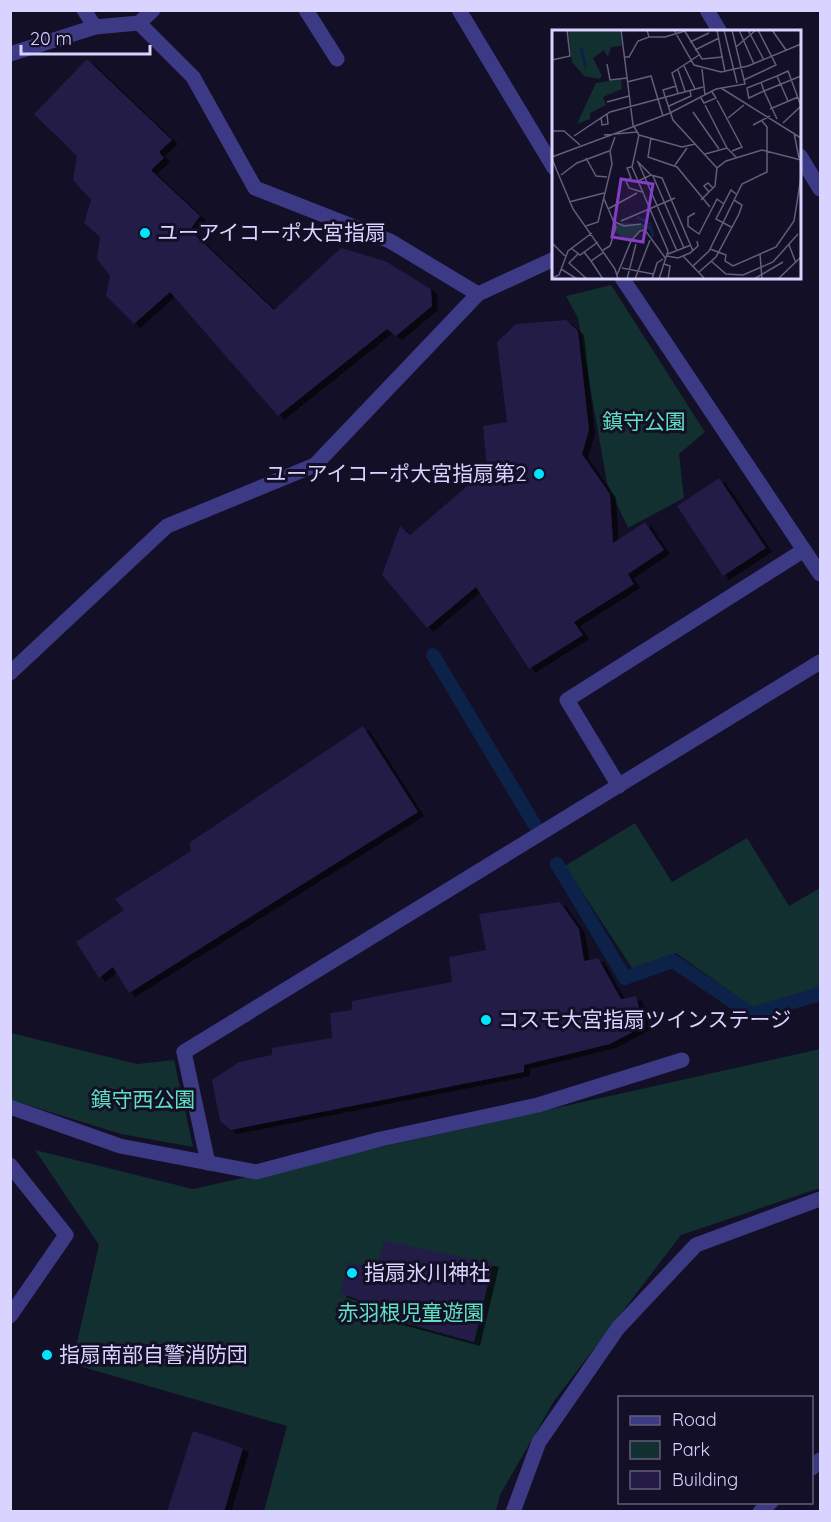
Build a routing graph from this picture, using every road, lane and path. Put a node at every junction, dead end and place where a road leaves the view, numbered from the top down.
1 (84, 10) edge
2 (153, 10) edge
3 (306, 10) edge
4 (459, 10) edge
5 (707, 10) edge
6 (139, 22) junction
7 (95, 27) junction
8 (719, 30) edge
9 (10, 54) edge
10 (337, 59) dead end
11 (801, 158) edge
12 (552, 165) edge
13 (820, 189) edge
14 (552, 260) edge
15 (623, 279) edge
16 (478, 294) junction
17 (804, 550) junction
18 (820, 574) edge
19 (820, 662) edge
20 (10, 673) edge
21 (619, 786) junction
22 (682, 1060) dead end
23 (10, 1107) edge
24 (208, 1163) junction
25 (10, 1165) edge
26 (820, 1199) edge
27 (10, 1316) edge
28 (513, 1512) edge

1 - 7 street
2 - 6 street
3 - 10 street
4 - 12 street
5 - 8 street
6 - 7 street
6 - 16 street
7 - 9 street
11 - 13 street
14 - 16 street
15 - 17 street
16 - 20 street
17 - 18 street
17 - 21 street
19 - 21 street
21 - 24 street
22 - 24 street
23 - 24 street
25 - 27 street
26 - 28 street

